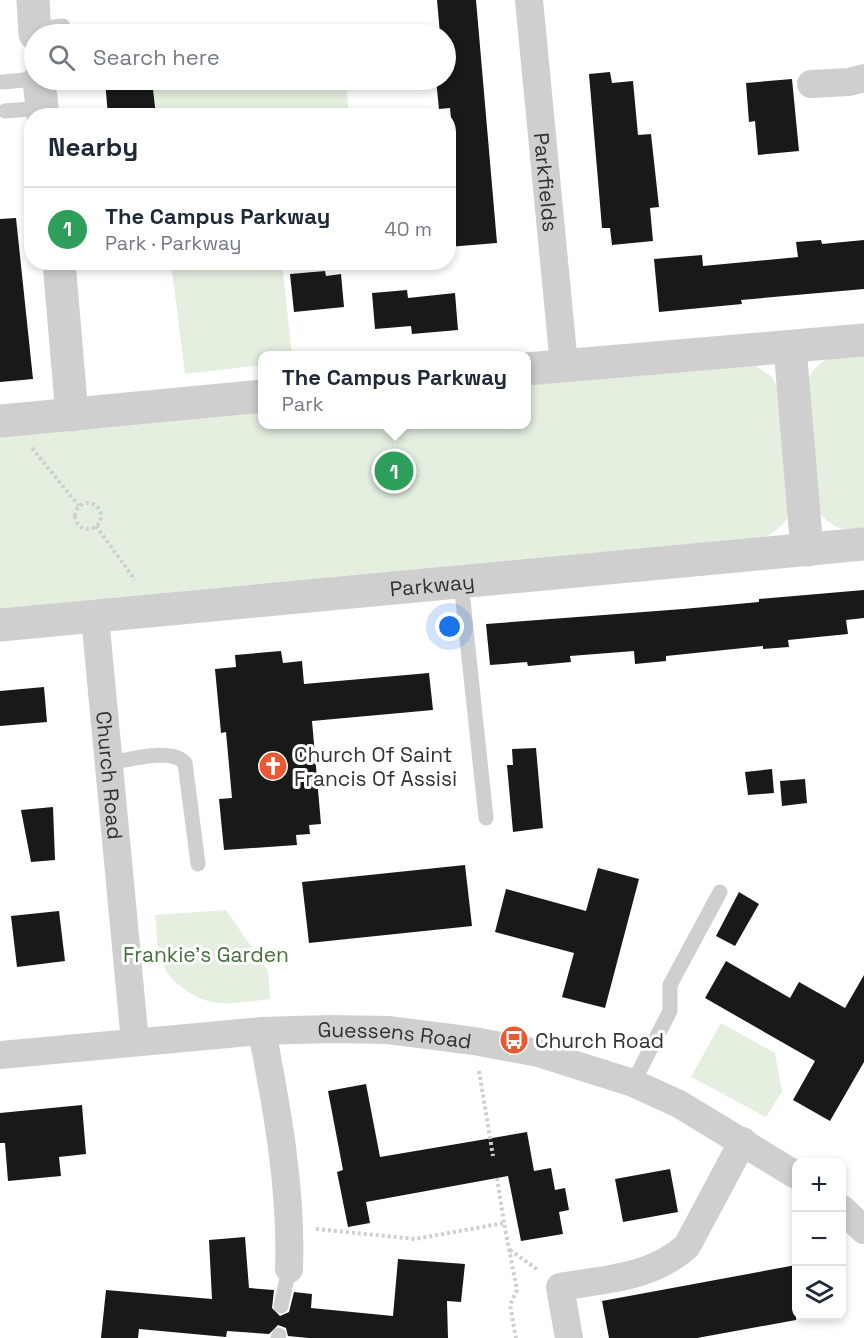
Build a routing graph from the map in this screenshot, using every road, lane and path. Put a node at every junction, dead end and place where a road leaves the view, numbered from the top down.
1 (529, 0) edge
2 (864, 78) edge
3 (3, 82) dead end
4 (811, 84) dead end
5 (24, 89) edge
6 (26, 90) edge
7 (40, 95) edge
8 (5, 111) dead end
9 (60, 270) edge
10 (864, 340) edge
11 (790, 348) junction
12 (564, 365) junction
13 (531, 368) edge
14 (258, 396) edge
15 (72, 415) junction
16 (4, 421) edge
17 (79, 506) junction
18 (96, 526) junction
19 (864, 544) edge
20 (807, 550) junction
21 (461, 582) junction
22 (142, 589) dead end
23 (95, 617) junction
24 (0, 626) edge
25 (109, 763) junction
26 (486, 818) dead end
27 (198, 864) dead end
28 (720, 892) dead end
29 (262, 1031) junction
30 (474, 1041) junction
31 (135, 1042) junction
32 (0, 1055) edge
33 (633, 1083) junction
34 (743, 1141) junction
35 (493, 1156) dead end
36 (792, 1172) edge
37 (497, 1178) dead end
38 (845, 1212) edge
39 (504, 1223) junction
40 (290, 1226) junction
41 (864, 1230) edge
42 (510, 1249) junction
43 (289, 1269) joint
44 (560, 1287) junction
45 (281, 1306) dead end
46 (516, 1338) edge
47 (568, 1338) edge

1 - 12 street, Parkfields
2 - 4 street
3 - 5 lane
6 - 7 lane
7 - 8 lane
9 - 15 street
10 - 11 street
11 - 12 street
11 - 20 street
12 - 13 street
14 - 15 street
15 - 16 street
16 - 17 path
17 - 18 path
17 - 18 path
18 - 22 path
19 - 20 street, Parkway
20 - 21 street, Parkway
21 - 23 street, Parkway
21 - 26 lane
23 - 24 street, Parkway
23 - 25 street, Church Road
25 - 27 lane
25 - 31 street, Church Road
28 - 33 lane
29 - 30 street, Guessens Road
29 - 31 street, Guessens Road
29 - 40 street
30 - 33 street, Guessens Road
30 - 35 path
31 - 32 street, Guessens Road
33 - 34 street, Guessens Road
34 - 36 street, Guessens Road
34 - 44 street
37 - 39 path
38 - 41 street
39 - 40 path
39 - 42 path
40 - 43 street
42 - 44 path
42 - 46 path
43 - 45 lane
44 - 47 street

